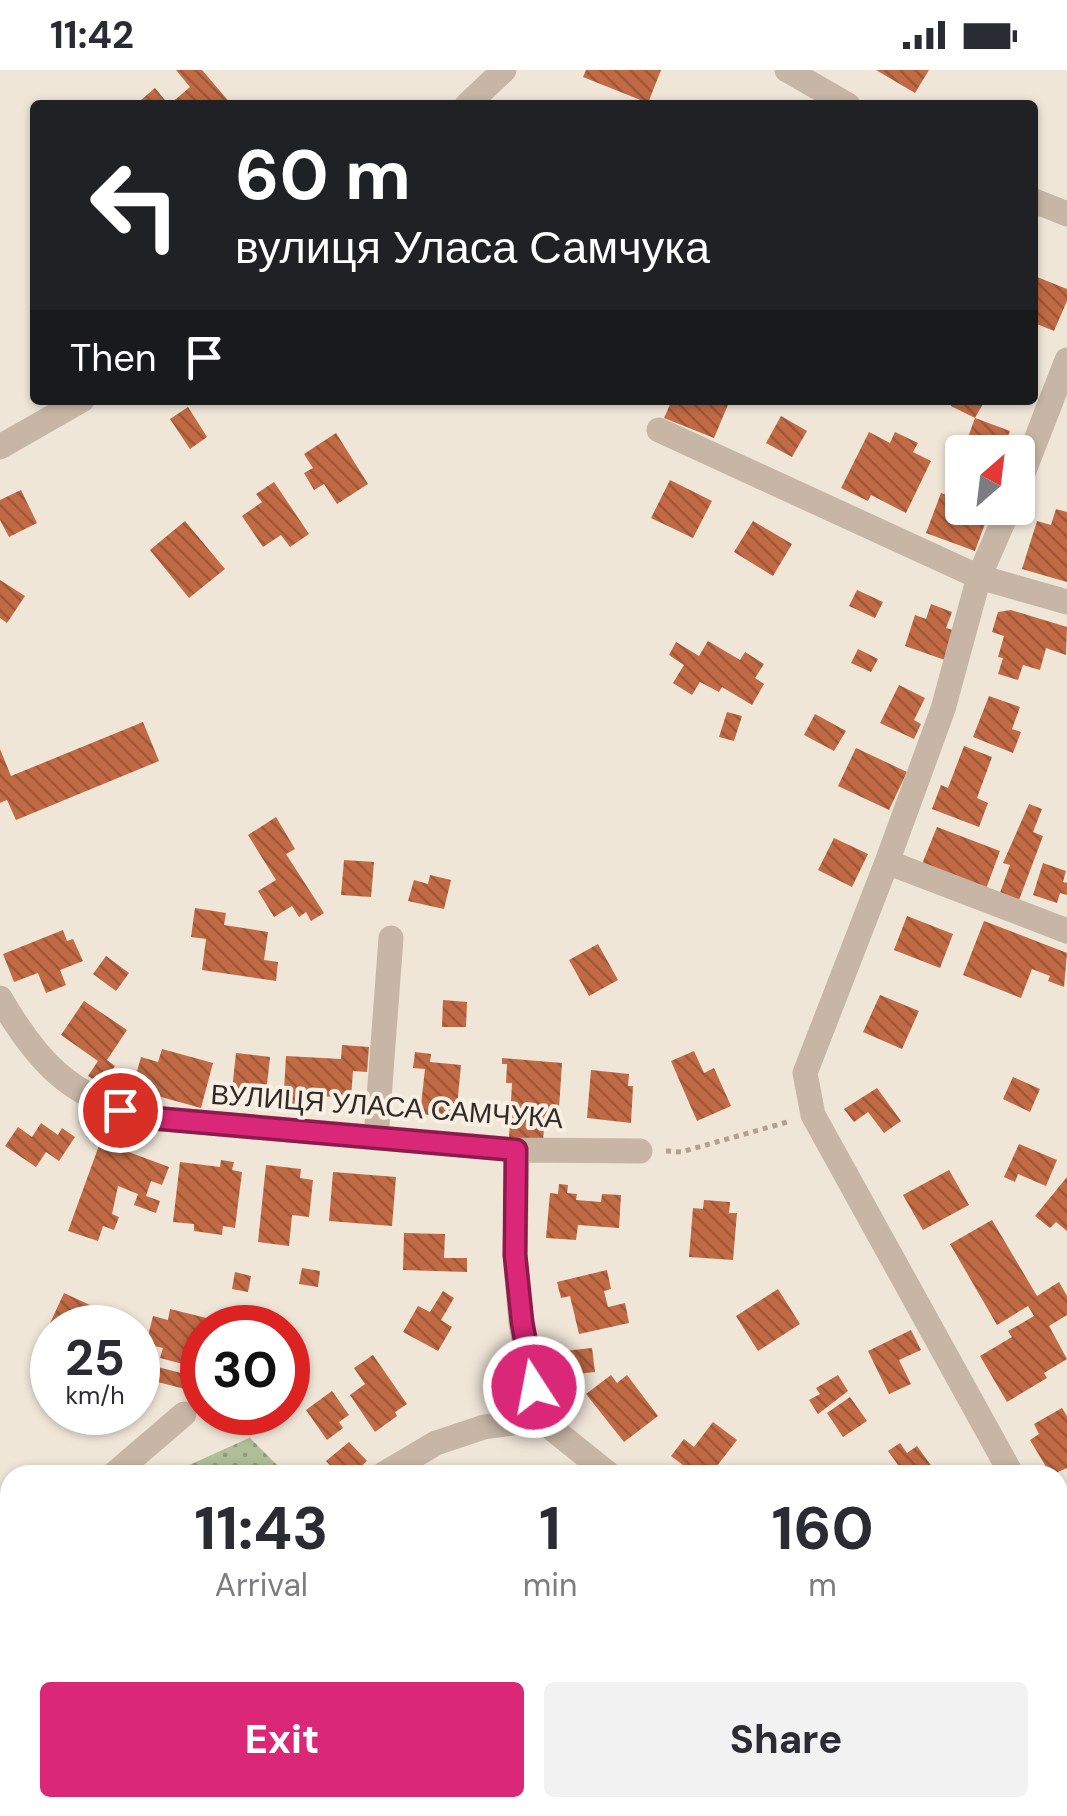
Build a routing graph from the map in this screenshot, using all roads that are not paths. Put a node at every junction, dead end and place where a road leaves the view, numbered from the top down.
1 (504, 70) edge
2 (787, 70) edge
3 (472, 100) edge
4 (839, 100) edge
5 (1038, 202) edge
6 (1067, 214) edge
7 (1067, 360) edge
8 (73, 405) edge
9 (659, 430) dead end
10 (1035, 442) edge
11 (0, 447) edge
12 (1001, 525) edge
13 (979, 578) junction
14 (1067, 602) edge
15 (887, 862) junction
16 (1067, 931) edge
17 (391, 938) dead end
18 (0, 998) edge
19 (376, 1138) junction
20 (516, 1150) junction
21 (640, 1151) road end
22 (180, 1417) edge
23 (540, 1419) junction
24 (124, 1465) edge
25 (399, 1465) edge
26 (598, 1465) edge
27 (1006, 1465) edge

1 - 3 street
2 - 4 street
5 - 6 street
7 - 10 street
8 - 11 street
9 - 13 street
12 - 13 street
13 - 14 street
13 - 15 street
15 - 16 street
15 - 27 street
17 - 19 street
18 - 19 street, ВУЛИЦЯ УЛАСА САМЧУКА
19 - 20 street, ВУЛИЦЯ УЛАСА САМЧУКА
20 - 21 street, ВУЛИЦЯ УЛАСА САМЧУКА
20 - 23 street
22 - 24 street
23 - 25 street
23 - 26 street

